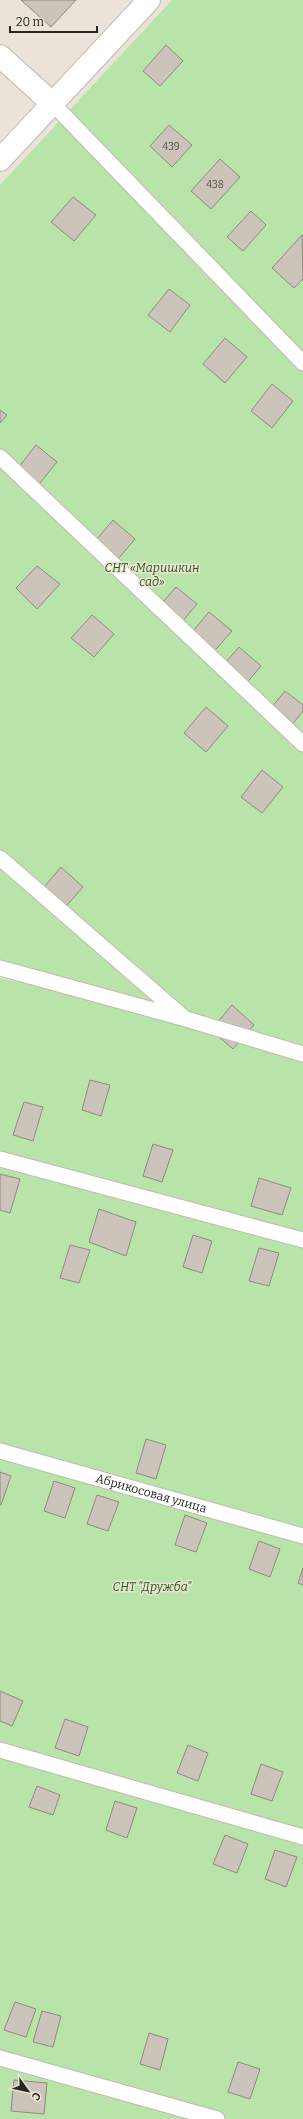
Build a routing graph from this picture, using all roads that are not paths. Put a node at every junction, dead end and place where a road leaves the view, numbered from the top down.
1 (149, 0) edge
2 (0, 56) edge
3 (53, 104) junction
4 (0, 160) edge
5 (303, 363) edge
6 (0, 457) edge
7 (303, 744) edge
8 (0, 858) edge
9 (0, 968) edge
10 (186, 1019) junction
11 (303, 1054) edge
12 (0, 1159) edge
13 (303, 1240) edge
14 (0, 1451) edge
15 (303, 1536) edge
16 (0, 1750) edge
17 (303, 1837) edge
18 (0, 2058) edge
19 (217, 2119) edge

1 - 3 street
2 - 3 street
3 - 4 street
3 - 5 lane
6 - 7 lane
8 - 10 lane
9 - 10 lane
10 - 11 lane
12 - 13 lane
14 - 15 lane, Абрикосовая улица
16 - 17 lane
18 - 19 lane

